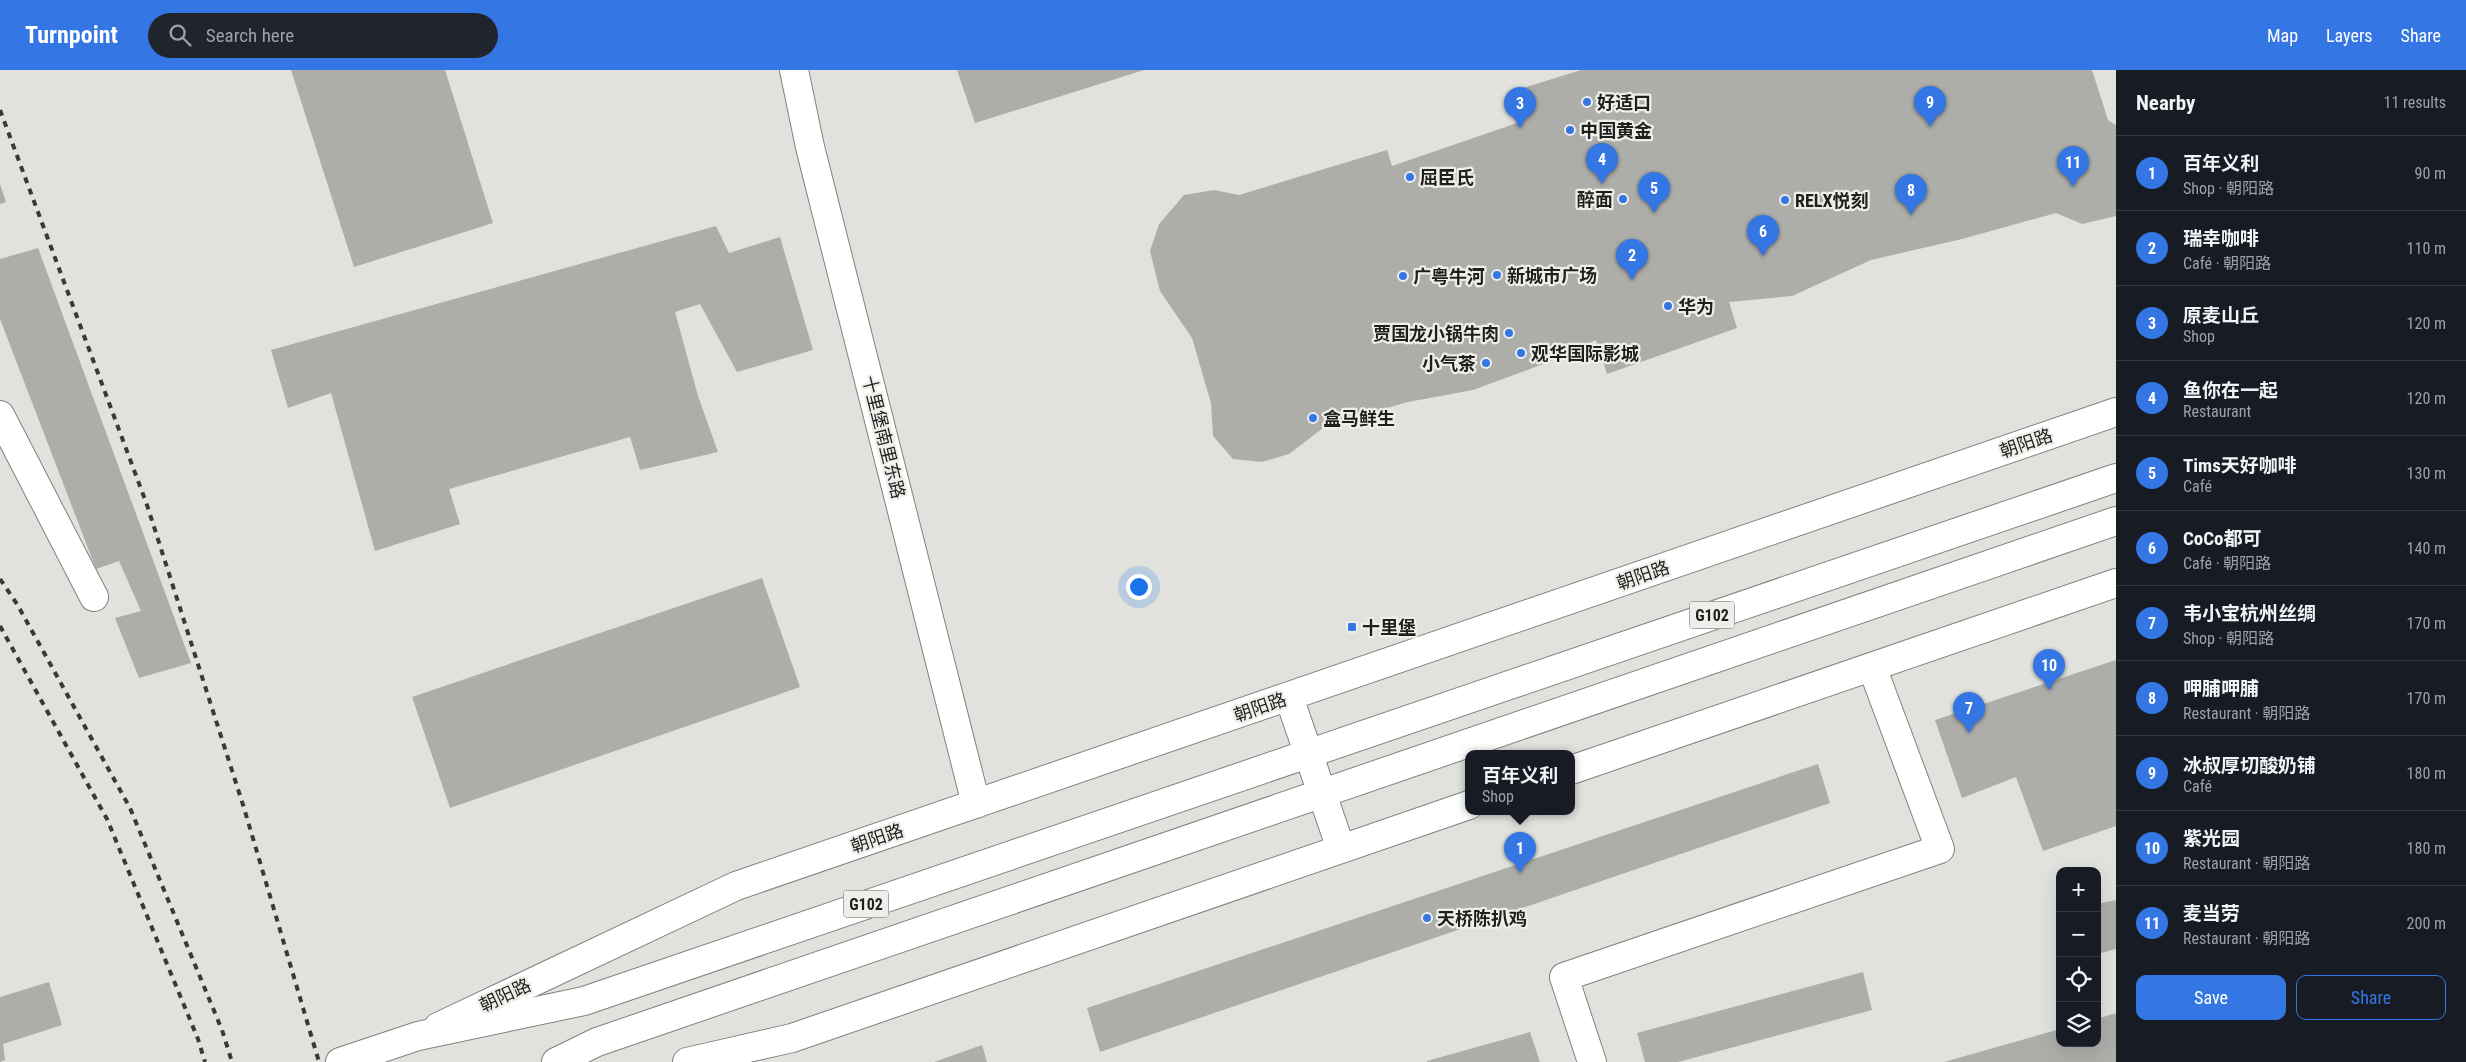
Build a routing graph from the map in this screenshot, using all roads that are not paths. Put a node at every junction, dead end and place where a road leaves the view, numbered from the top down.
1 (794, 70) edge
2 (2116, 412) edge
3 (0, 415) edge
4 (2116, 478) edge
5 (2116, 521) edge
6 (2116, 583) edge
7 (94, 597) dead end
8 (1872, 667) junction
9 (1288, 697) junction
10 (1307, 752) junction
11 (1575, 769) edge
12 (1321, 793) junction
13 (976, 804) junction
14 (1465, 806) edge
15 (1340, 849) junction
16 (418, 1036) junction
17 (340, 1062) edge
18 (556, 1062) edge
19 (687, 1062) edge
20 (1592, 1062) edge

1 - 13 main road, 十里堡南里东路
2 - 9 main road, 朝阳路
3 - 7 main road
4 - 10 main road, 朝阳路 / G102
5 - 12 main road, G102
6 - 8 main road
8 - 11 main road
8 - 20 main road
9 - 10 main road
9 - 13 main road, 朝阳路
10 - 12 main road
10 - 16 main road, 朝阳路 / G102
12 - 15 main road
12 - 18 main road, G102
13 - 16 main road, 朝阳路
14 - 15 main road
15 - 19 main road
16 - 17 main road, 朝阳路 / G102

